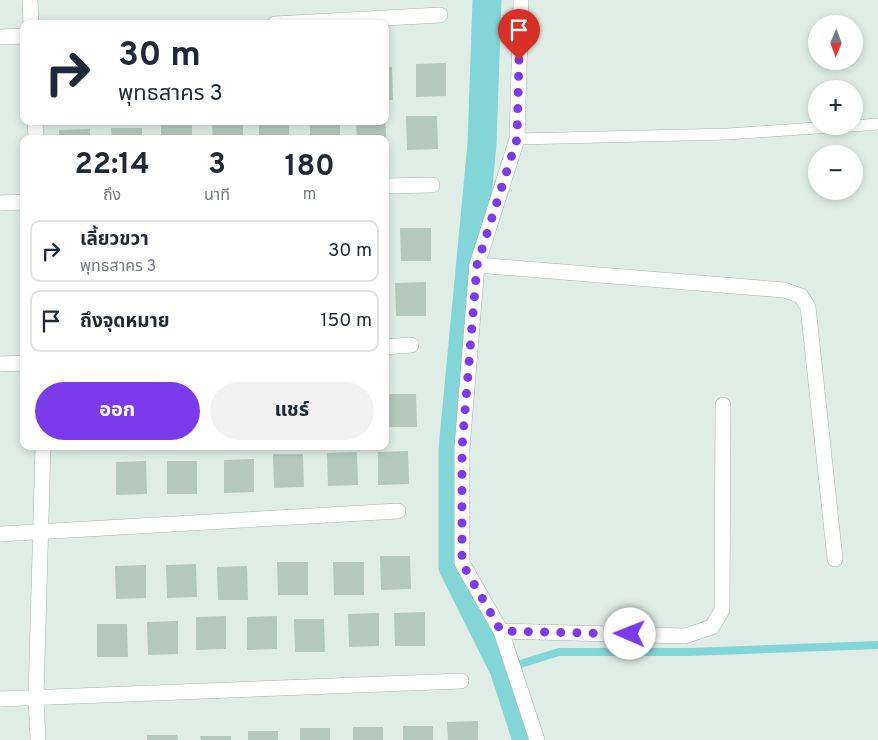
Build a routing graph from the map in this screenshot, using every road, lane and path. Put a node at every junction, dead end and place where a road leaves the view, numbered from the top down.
1 (30, 0) edge
2 (521, 0) edge
3 (440, 16) dead end
4 (31, 20) edge
5 (357, 20) edge
6 (20, 36) edge
7 (0, 38) edge
8 (878, 124) edge
9 (863, 125) edge
10 (808, 128) edge
11 (517, 139) junction
12 (432, 184) dead end
13 (389, 186) edge
14 (20, 202) edge
15 (0, 203) edge
16 (477, 265) junction
17 (412, 345) dead end
18 (389, 346) edge
19 (20, 363) edge
20 (0, 364) edge
21 (723, 405) dead end
22 (43, 450) edge
23 (398, 511) dead end
24 (41, 532) junction
25 (0, 534) edge
26 (835, 559) dead end
27 (501, 631) junction
28 (461, 681) dead end
29 (36, 697) junction
30 (0, 699) edge
31 (38, 740) edge
32 (537, 740) edge

1 - 4 street
2 - 11 street
3 - 5 street
6 - 7 street
8 - 9 lane
10 - 11 lane
11 - 16 street
12 - 13 street
14 - 15 street
16 - 26 street
16 - 27 street
17 - 18 street
19 - 20 street
21 - 27 street
22 - 24 street
23 - 24 street
24 - 25 street
24 - 29 street
27 - 32 street
28 - 29 street
29 - 30 street
29 - 31 street

